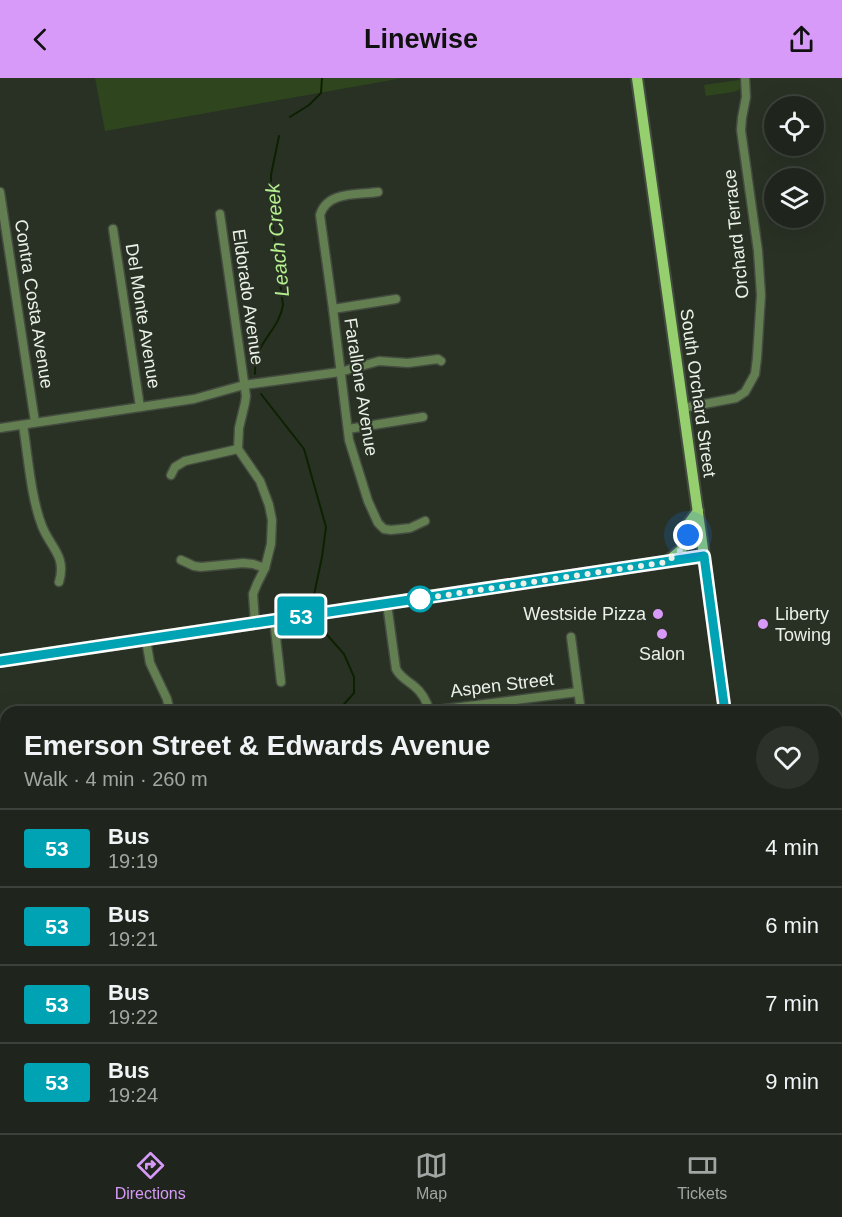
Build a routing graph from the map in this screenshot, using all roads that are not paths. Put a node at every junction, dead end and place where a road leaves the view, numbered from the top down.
1 (637, 78) edge
2 (745, 78) edge
3 (0, 192) edge
4 (378, 192) dead end
5 (219, 214) dead end
6 (114, 230) dead end
7 (396, 299) dead end
8 (333, 309) junction
9 (441, 361) dead end
10 (340, 372) junction
11 (244, 385) junction
12 (140, 407) junction
13 (683, 408) junction
14 (423, 417) dead end
15 (35, 422) junction
16 (23, 425) junction
17 (0, 428) edge
18 (348, 429) junction
19 (238, 449) junction
20 (171, 475) dead end
21 (698, 511) junction
22 (425, 521) dead end
23 (704, 556) junction
24 (181, 560) dead end
25 (667, 562) junction
26 (265, 568) junction
27 (59, 582) dead end
28 (387, 604) junction
29 (274, 620) junction
30 (255, 623) junction
31 (571, 638) dead end
32 (146, 640) junction
33 (0, 661) edge
34 (280, 682) dead end
35 (578, 692) junction
36 (509, 701) junction
37 (168, 706) edge
38 (427, 706) edge
39 (473, 706) edge
40 (510, 706) edge
41 (580, 706) edge
42 (724, 706) edge

1 - 13 main road, South Orchard Street
2 - 13 street, Orchard Terrace
3 - 15 street, Contra Costa Avenue
4 - 8 street, Farallone Avenue
5 - 11 street, Eldorado Avenue
6 - 12 street, Del Monte Avenue
7 - 8 street, Farallone Avenue
8 - 10 street, Farallone Avenue
9 - 10 street
10 - 11 street
10 - 18 street, Farallone Avenue
11 - 12 street
11 - 19 street, Eldorado Avenue
12 - 15 street
13 - 21 main road, South Orchard Street
14 - 18 street
15 - 16 street
16 - 17 street
16 - 27 street
18 - 22 street, Farallone Avenue
19 - 20 street
19 - 26 street
21 - 23 main road, South Orchard Street
21 - 25 main road
23 - 25 main road
23 - 42 main road, South Orchard Street
24 - 26 street
25 - 28 main road
26 - 30 street
28 - 29 main road
28 - 38 street
29 - 30 main road
29 - 34 street
30 - 32 main road
31 - 35 street
32 - 33 main road
32 - 37 street
35 - 36 street, Aspen Street
35 - 41 street
36 - 39 street, Aspen Street
36 - 40 street

